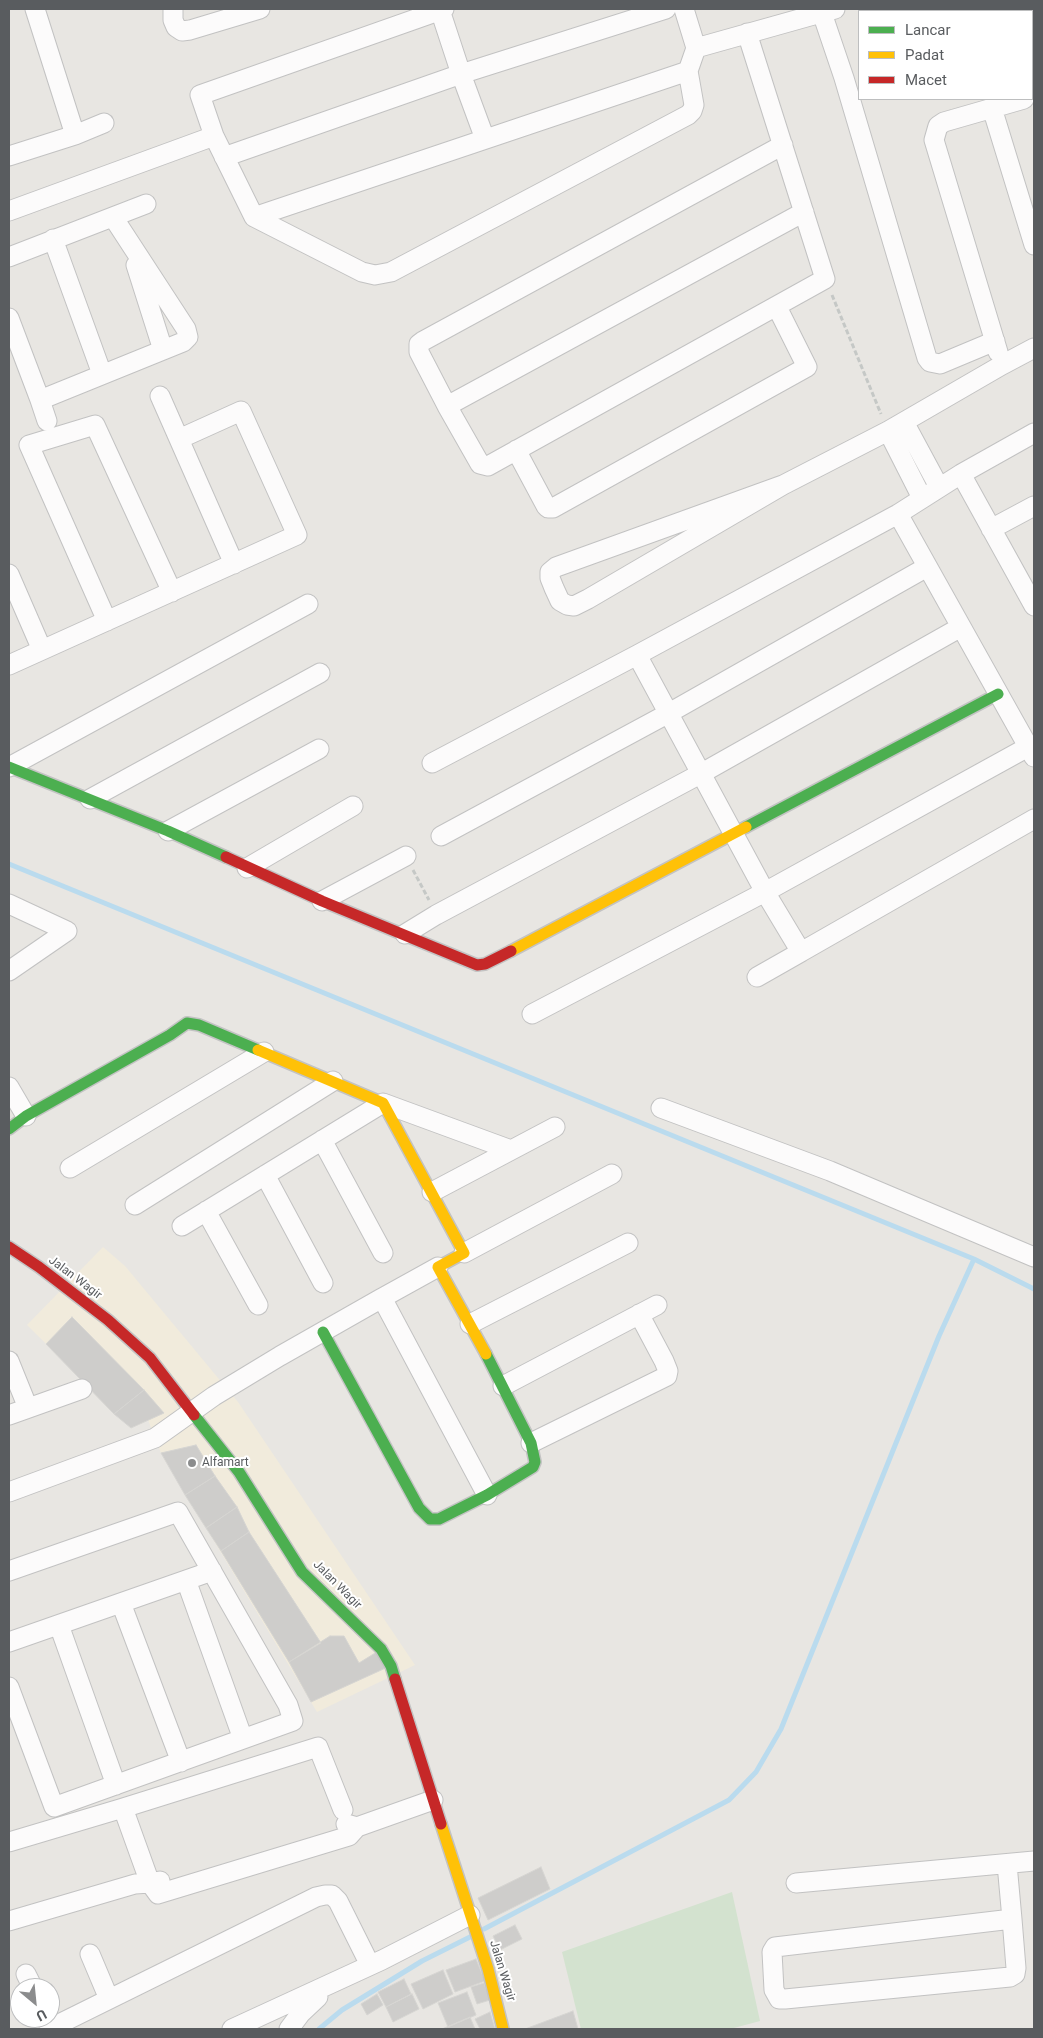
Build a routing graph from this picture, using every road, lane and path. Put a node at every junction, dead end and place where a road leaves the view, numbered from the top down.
1 (35, 9) edge
2 (173, 9) edge
3 (260, 9) edge
4 (442, 9) edge
5 (666, 9) edge
6 (684, 9) edge
7 (829, 11) edge
8 (778, 16) edge
9 (747, 33) junction
10 (696, 48) junction
11 (688, 71) junction
12 (461, 74) junction
13 (852, 76) edge
14 (858, 99) edge
15 (858, 100) edge
16 (1020, 100) edge
17 (992, 108) junction
18 (104, 123) dead end
19 (75, 135) junction
20 (214, 136) junction
21 (485, 139) junction
22 (783, 145) junction
23 (9, 156) edge
24 (224, 158) junction
25 (146, 204) dead end
26 (9, 211) edge
27 (804, 212) junction
28 (113, 217) junction
29 (254, 217) junction
30 (54, 239) junction
31 (129, 244) junction
32 (1034, 245) edge
33 (9, 257) edge
34 (825, 279) junction
35 (777, 307) junction
36 (9, 318) edge
37 (995, 341) junction
38 (1034, 348) edge
39 (163, 350) junction
40 (1002, 365) junction
41 (102, 374) junction
42 (160, 396) dead end
43 (40, 400) junction
44 (447, 406) junction
45 (47, 421) dead end
46 (896, 426) junction
47 (1034, 433) edge
48 (179, 439) junction
49 (516, 450) junction
50 (961, 474) junction
51 (783, 485) junction
52 (939, 487) junction
53 (922, 498) junction
54 (1034, 506) edge
55 (898, 514) junction
56 (991, 529) junction
57 (234, 564) junction
58 (928, 567) junction
59 (9, 574) edge
60 (172, 592) junction
61 (1031, 594) edge
62 (308, 604) dead end
63 (107, 621) junction
64 (961, 627) junction
65 (42, 650) junction
66 (638, 655) junction
67 (9, 666) edge
68 (320, 673) dead end
69 (998, 694) junction
70 (669, 713) junction
71 (319, 749) dead end
72 (1031, 752) edge
73 (432, 763) dead end
74 (9, 767) edge
75 (702, 773) junction
76 (90, 799) junction
77 (353, 806) dead end
78 (1034, 820) edge
79 (168, 831) junction
80 (733, 833) junction
81 (441, 836) dead end
82 (406, 856) joint
83 (247, 868) junction
84 (765, 892) junction
85 (322, 901) junction
86 (9, 904) edge
87 (436, 915) junction
88 (404, 934) junction
89 (801, 952) junction
90 (9, 971) edge
91 (756, 977) dead end
92 (532, 1014) dead end
93 (264, 1052) junction
94 (333, 1081) junction
95 (9, 1087) edge
96 (383, 1102) junction
97 (660, 1108) dead end
98 (26, 1116) junction
99 (555, 1127) dead end
100 (9, 1129) edge
101 (322, 1140) junction
102 (511, 1150) junction
103 (70, 1168) dead end
104 (612, 1174) dead end
105 (265, 1175) junction
106 (432, 1192) junction
107 (135, 1205) dead end
108 (206, 1212) junction
109 (182, 1226) dead end
110 (628, 1243) dead end
111 (9, 1247) edge
112 (384, 1253) dead end
113 (464, 1253) junction
114 (1034, 1257) edge
115 (438, 1267) junction
116 (323, 1283) dead end
117 (382, 1298) junction
118 (258, 1305) dead end
119 (657, 1305) dead end
120 (639, 1314) junction
121 (470, 1324) junction
122 (323, 1332) junction
123 (9, 1361) edge
124 (503, 1386) junction
125 (82, 1389) dead end
126 (28, 1408) junction
127 (193, 1413) junction
128 (9, 1415) edge
129 (531, 1443) junction
130 (9, 1492) edge
131 (487, 1495) junction
132 (9, 1571) edge
133 (212, 1571) junction
134 (186, 1580) junction
135 (121, 1603) junction
136 (59, 1625) junction
137 (9, 1642) edge
138 (9, 1687) edge
139 (243, 1739) junction
140 (181, 1762) junction
141 (116, 1785) junction
142 (433, 1800) junction
143 (123, 1808) junction
144 (344, 1810) dead end
145 (9, 1842) edge
146 (1034, 1861) edge
147 (1007, 1864) junction
148 (150, 1883) junction
149 (796, 1883) dead end
150 (471, 1918) junction
151 (1012, 1919) junction
152 (9, 1921) edge
153 (90, 1954) dead end
154 (376, 1963) junction
155 (109, 1999) junction
156 (60, 2021) edge
157 (232, 2029) edge
158 (289, 2029) edge
159 (503, 2029) edge

1 - 19 street
2 - 3 street
4 - 12 street
4 - 20 street
5 - 12 street
6 - 10 street
7 - 8 street
7 - 13 street
8 - 9 street
9 - 10 street
9 - 22 street
10 - 11 street
11 - 21 street
11 - 29 street
12 - 21 street
12 - 24 street
13 - 14 street
15 - 37 street
16 - 17 street
17 - 32 street
17 - 37 street
18 - 19 street
19 - 23 street
20 - 24 street
20 - 26 street
21 - 29 street
22 - 27 street
22 - 44 street
24 - 29 street
25 - 28 street
27 - 34 street
27 - 44 street
28 - 30 street
28 - 31 street
30 - 33 street
30 - 41 street
31 - 39 street
31 - 39 street
34 - 35 street
34 - 46 path
35 - 49 street
35 - 49 street
36 - 43 street
37 - 40 street
38 - 40 street
39 - 41 street
40 - 46 street
41 - 43 street
42 - 48 street
43 - 45 street
44 - 49 street
46 - 51 street
46 - 52 street
46 - 53 street
47 - 50 street
48 - 57 street
48 - 57 street
50 - 52 street
50 - 56 street
51 - 51 street
52 - 53 street
53 - 55 street
54 - 56 street
55 - 58 street
55 - 66 street
56 - 61 street
57 - 60 street
58 - 64 street
58 - 70 street
59 - 65 street
60 - 63 street
60 - 63 street
62 - 74 street
63 - 65 street
64 - 69 street
64 - 75 street
65 - 67 street
66 - 70 street
66 - 73 street
68 - 76 street
69 - 72 street
69 - 80 street
70 - 75 street
70 - 81 street
71 - 79 street
72 - 84 street
74 - 76 street
75 - 80 street
75 - 87 street
76 - 79 street
77 - 83 street
78 - 89 street
79 - 83 street
80 - 84 street
80 - 88 street
82 - 85 street
82 - 87 path
83 - 85 street
84 - 89 street
84 - 92 street
85 - 88 street
86 - 90 street
87 - 88 street
89 - 91 street
93 - 94 street
93 - 98 street
93 - 103 street
94 - 96 street
94 - 107 street
95 - 98 street
96 - 101 street
96 - 102 street
96 - 106 street
97 - 114 street
98 - 100 street
99 - 102 street
101 - 105 street
101 - 112 street
102 - 106 street
104 - 113 street
105 - 108 street
105 - 116 street
106 - 113 street
108 - 109 street
108 - 118 street
110 - 121 street
111 - 127 street, Jalan Wagir
113 - 115 street
115 - 117 street
115 - 121 street
117 - 122 street
117 - 131 street
119 - 120 street
120 - 124 street
120 - 129 street
121 - 124 street
122 - 127 street
122 - 131 street
123 - 126 street
124 - 129 street
125 - 126 street
126 - 128 street
127 - 130 street
127 - 142 street, Jalan Wagir
129 - 131 street
132 - 133 street
133 - 134 street
133 - 139 street
134 - 135 street
134 - 139 street
135 - 136 street
135 - 140 street
136 - 137 street
136 - 141 street
138 - 141 street
139 - 140 street
140 - 141 street
142 - 148 street
142 - 150 street, Jalan Wagir
143 - 144 street
143 - 145 street
143 - 148 street
146 - 147 street
147 - 149 street
147 - 151 street
148 - 152 street
150 - 154 street
150 - 159 street, Jalan Wagir
151 - 151 street
153 - 155 street
154 - 155 street
154 - 157 street
154 - 158 street
155 - 156 street

